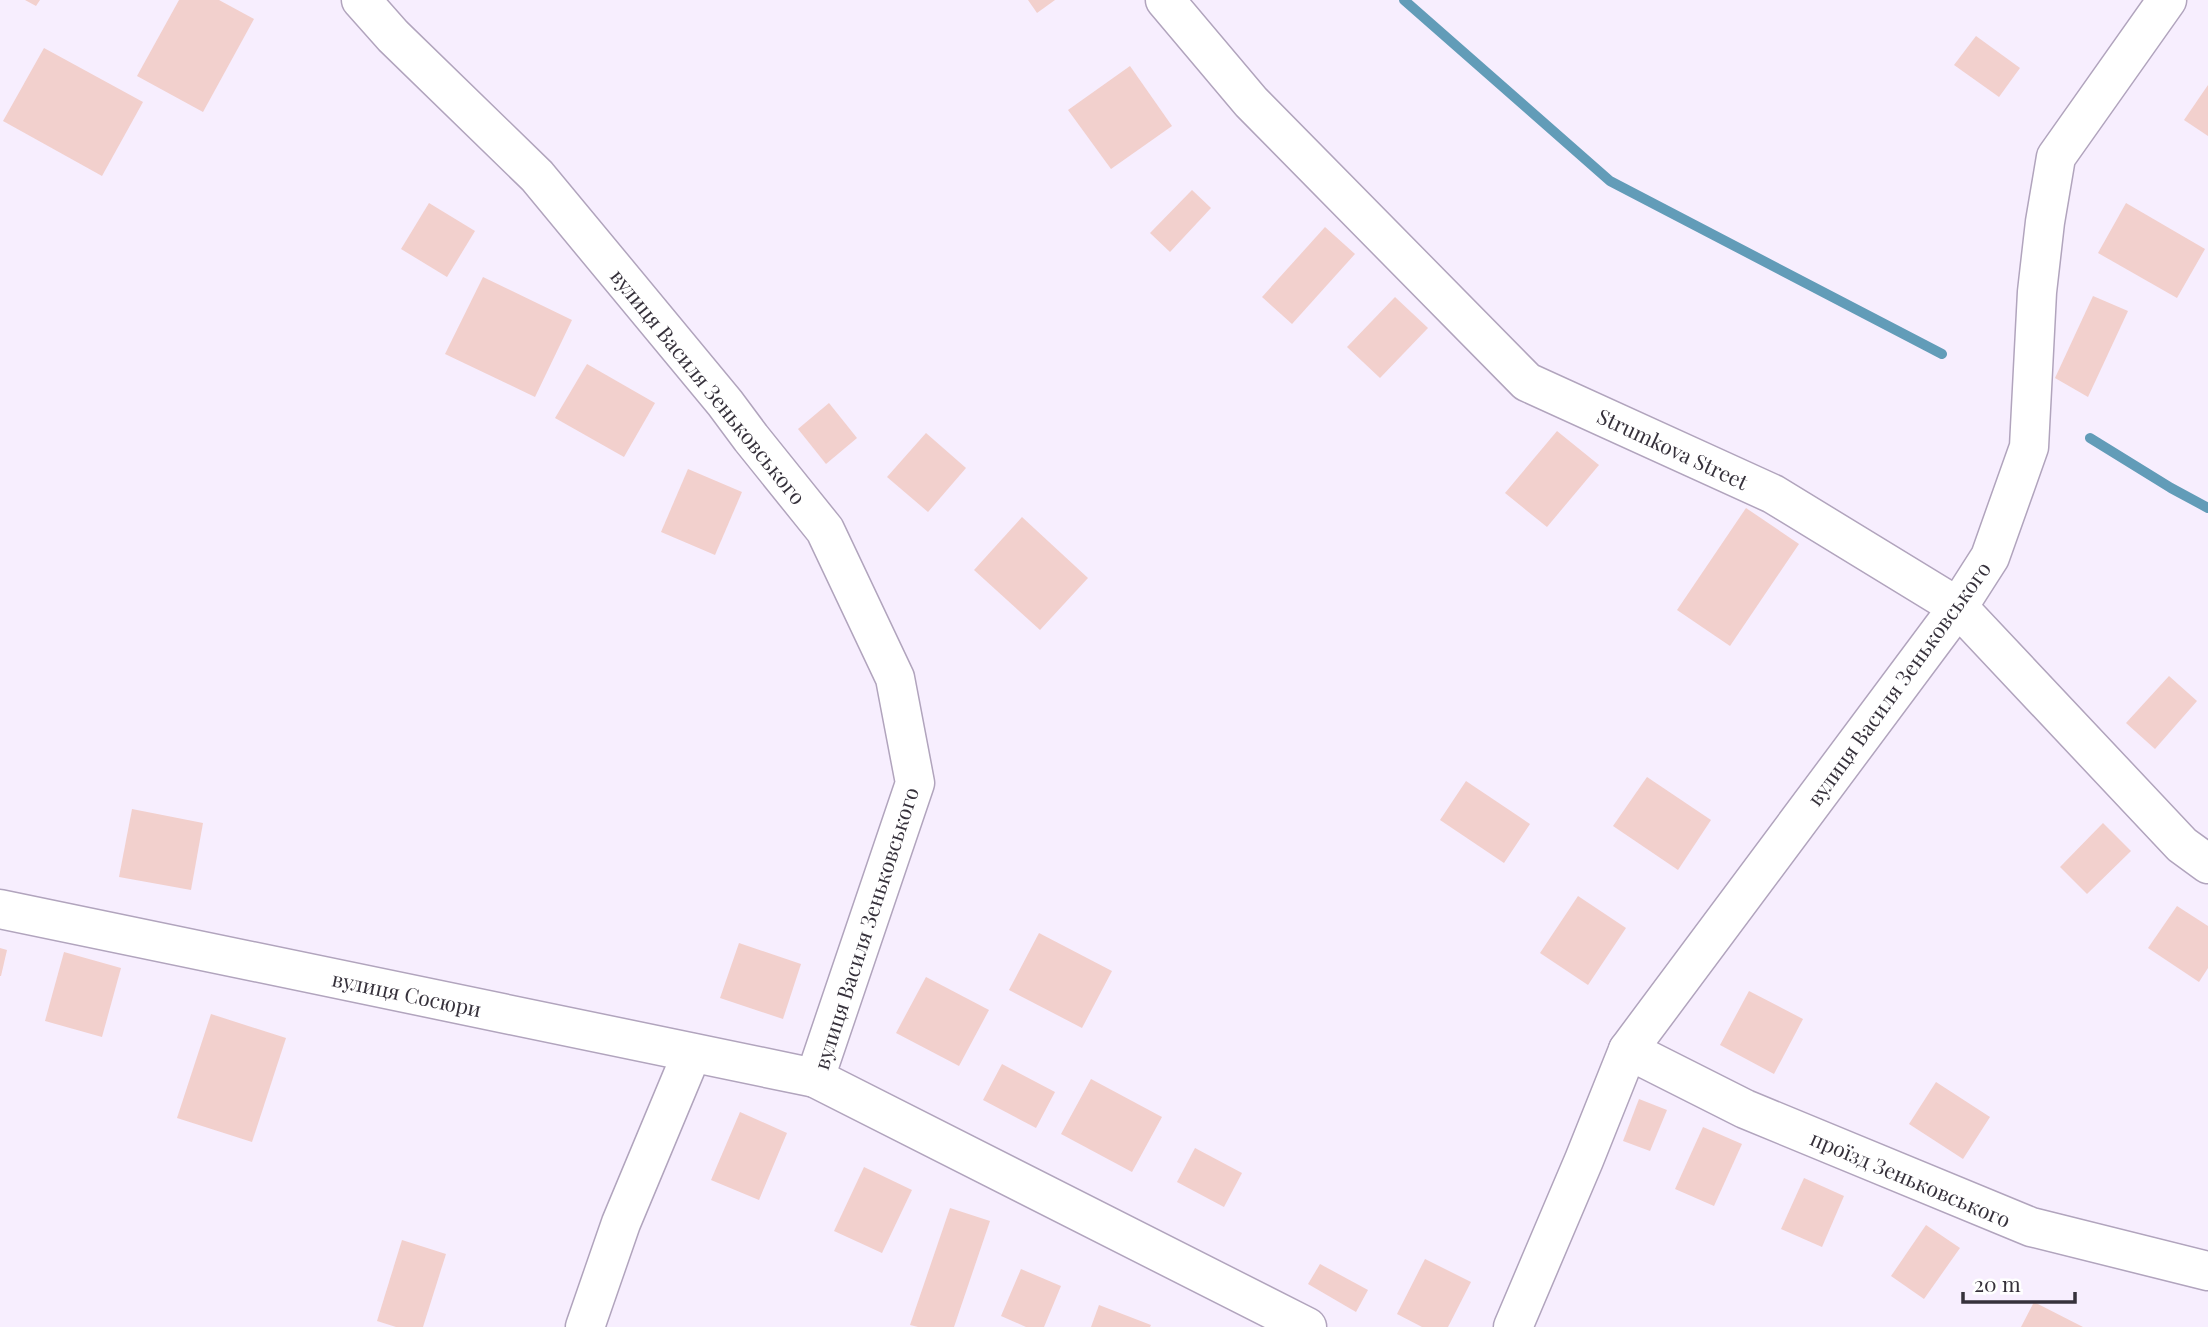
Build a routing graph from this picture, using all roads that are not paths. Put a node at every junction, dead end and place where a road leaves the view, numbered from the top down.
1 (361, 0) edge
2 (1165, 0) edge
3 (2167, 0) edge
4 (1958, 607) junction
5 (2208, 864) edge
6 (0, 909) edge
7 (1628, 1050) junction
8 (692, 1052) junction
9 (815, 1078) junction
10 (2208, 1270) edge
11 (585, 1327) edge
12 (1307, 1327) edge
13 (1513, 1327) edge

1 - 9 street, вулиця Василя Зеньковського
2 - 4 street, Strumkova Street
3 - 4 street, вулиця Василя Зеньковського
4 - 5 street, Strumkova Street
4 - 7 street, вулиця Василя Зеньковського
6 - 8 street, вулиця Сосюри
7 - 10 street, проїзд Зеньковського
7 - 13 street, вулиця Василя Зеньковського
8 - 9 street, вулиця Сосюри
8 - 11 street
9 - 12 street, вулиця Василя Зеньковського

